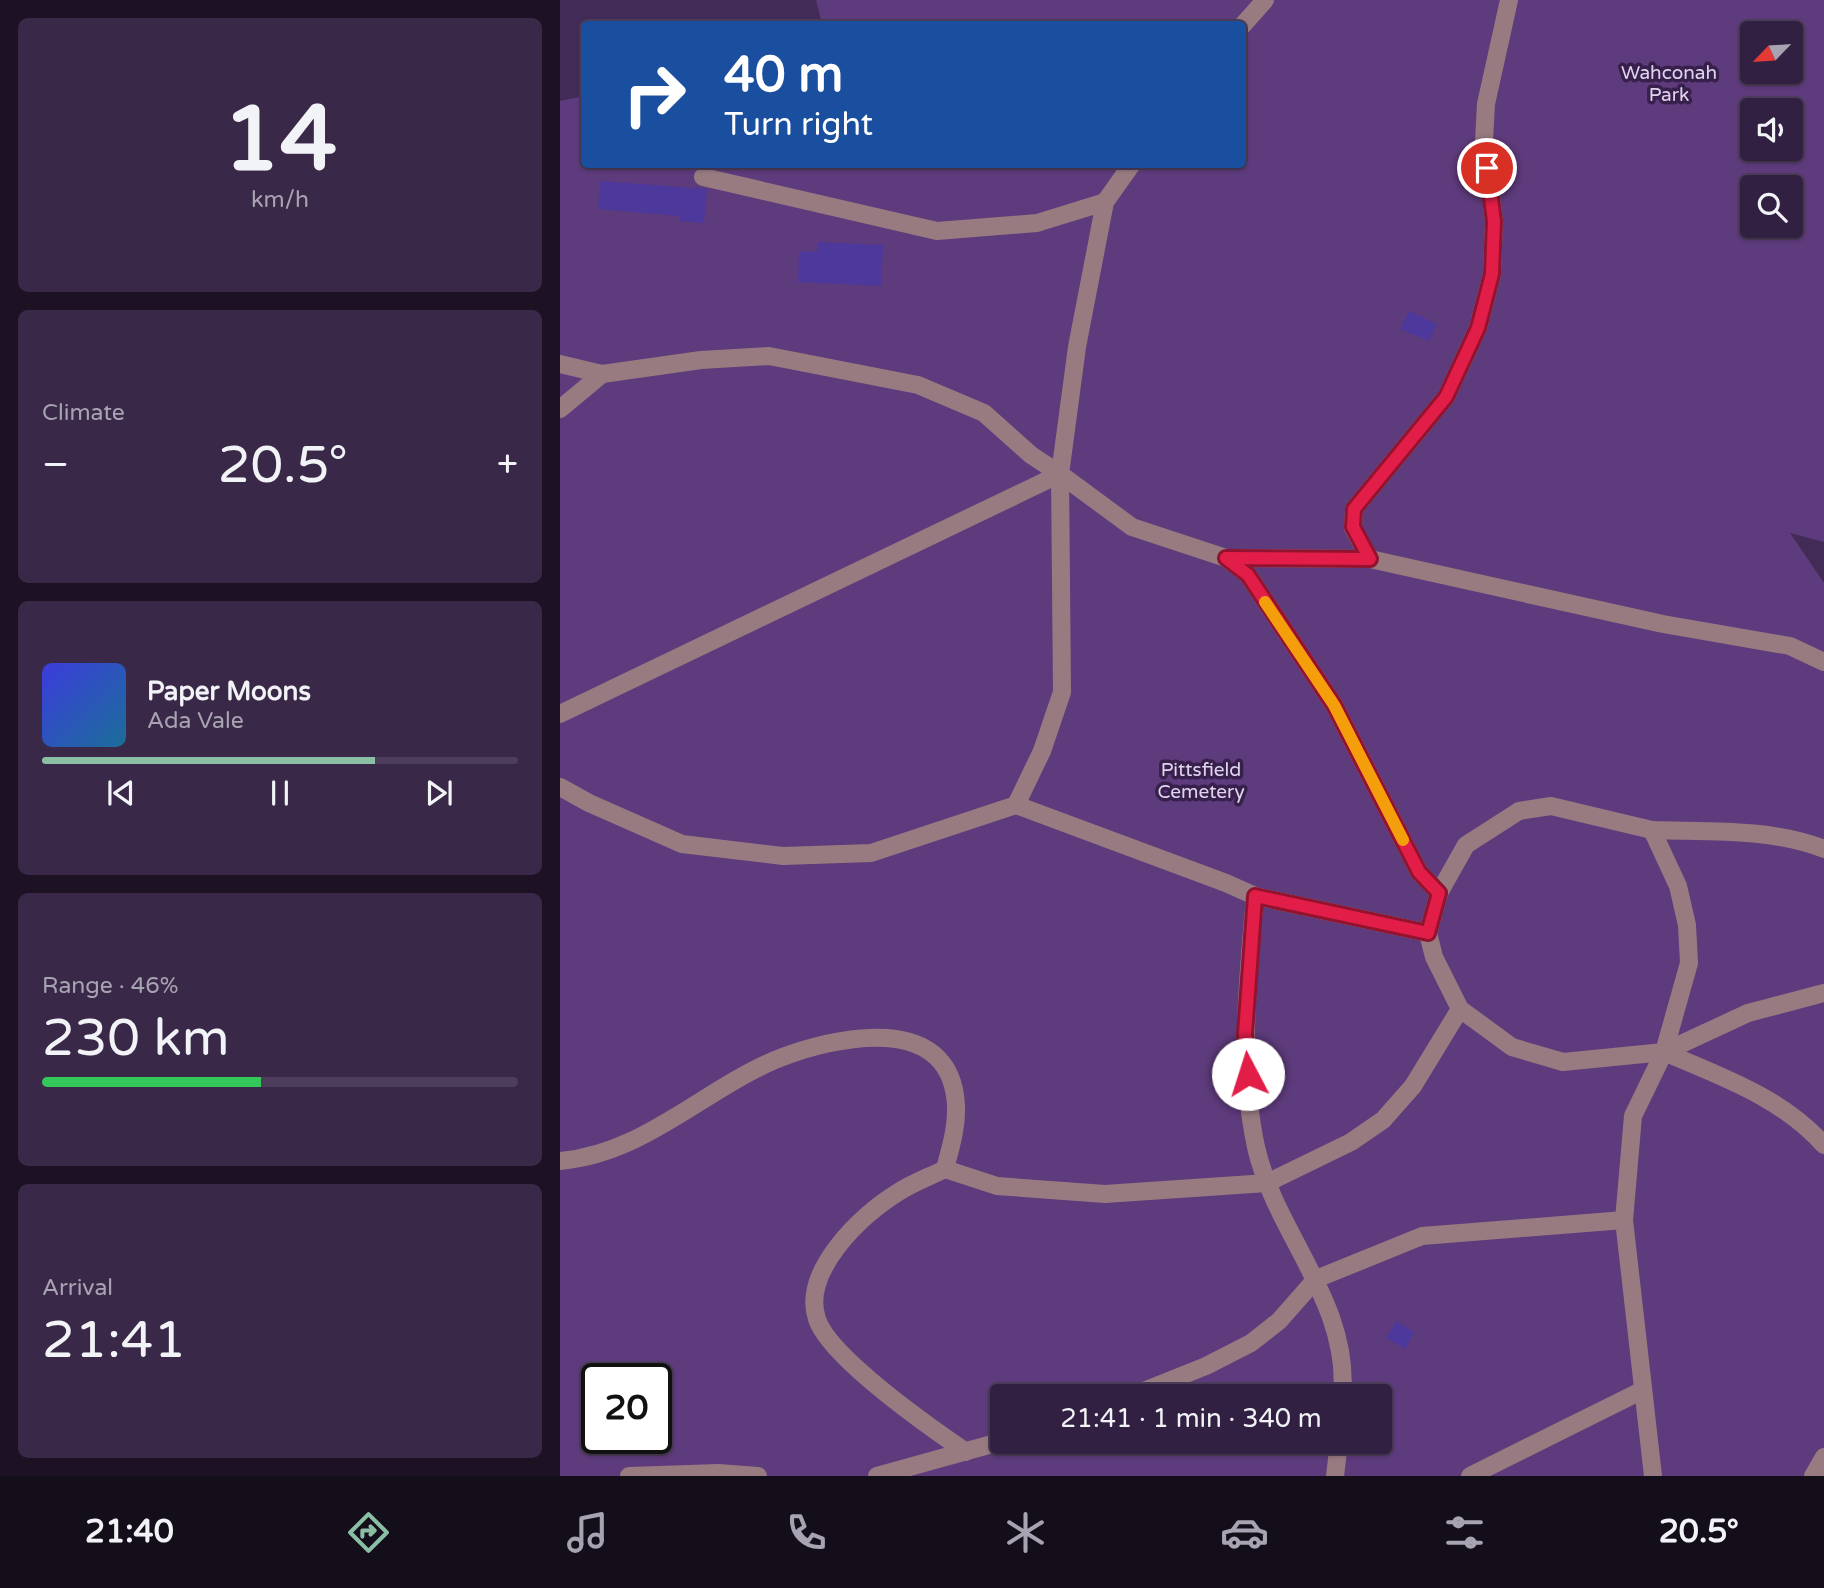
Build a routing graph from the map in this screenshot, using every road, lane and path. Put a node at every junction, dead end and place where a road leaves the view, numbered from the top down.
1 (1265, 0) edge
2 (1508, 0) edge
3 (1246, 21) edge
4 (1129, 168) edge
5 (703, 177) dead end
6 (1105, 202) junction
7 (560, 364) edge
8 (602, 374) junction
9 (560, 409) edge
10 (1060, 474) junction
11 (1226, 558) junction
12 (1370, 559) junction
13 (1824, 662) edge
14 (560, 713) edge
15 (560, 787) edge
16 (1016, 805) junction
17 (1652, 830) junction
18 (1824, 849) edge
19 (1439, 893) junction
20 (1255, 896) junction
21 (1428, 933) junction
22 (1824, 993) edge
23 (1460, 1009) junction
24 (1664, 1052) junction
25 (1824, 1145) edge
26 (560, 1161) edge
27 (945, 1169) junction
28 (1268, 1183) junction
29 (1624, 1220) junction
30 (1316, 1279) junction
31 (1162, 1384) edge
32 (1344, 1384) edge
33 (1641, 1391) junction
34 (990, 1445) edge
35 (966, 1452) junction
36 (1338, 1454) edge
37 (1824, 1457) edge
38 (629, 1476) edge
39 (758, 1476) edge
40 (877, 1476) edge
41 (1335, 1476) edge
42 (1470, 1476) edge
43 (1653, 1476) edge
44 (1813, 1476) edge

1 - 3 lane
2 - 12 lane
4 - 6 lane
5 - 6 lane
6 - 10 lane
7 - 8 lane
8 - 9 lane
8 - 10 lane
10 - 11 lane
10 - 14 lane
10 - 16 lane
11 - 12 lane
11 - 19 lane
12 - 13 lane
15 - 16 lane
16 - 20 lane
17 - 18 lane
17 - 19 lane
17 - 24 lane
19 - 21 lane
20 - 21 lane
20 - 28 lane
21 - 23 lane
22 - 24 lane
23 - 24 lane
23 - 28 lane
24 - 25 lane
24 - 29 lane
26 - 27 lane
27 - 28 lane
27 - 35 lane
28 - 30 lane
29 - 30 lane
29 - 33 lane
30 - 31 lane
30 - 32 lane
33 - 42 lane
33 - 43 lane
34 - 35 lane
35 - 40 lane
36 - 41 lane
37 - 44 lane
38 - 39 lane

